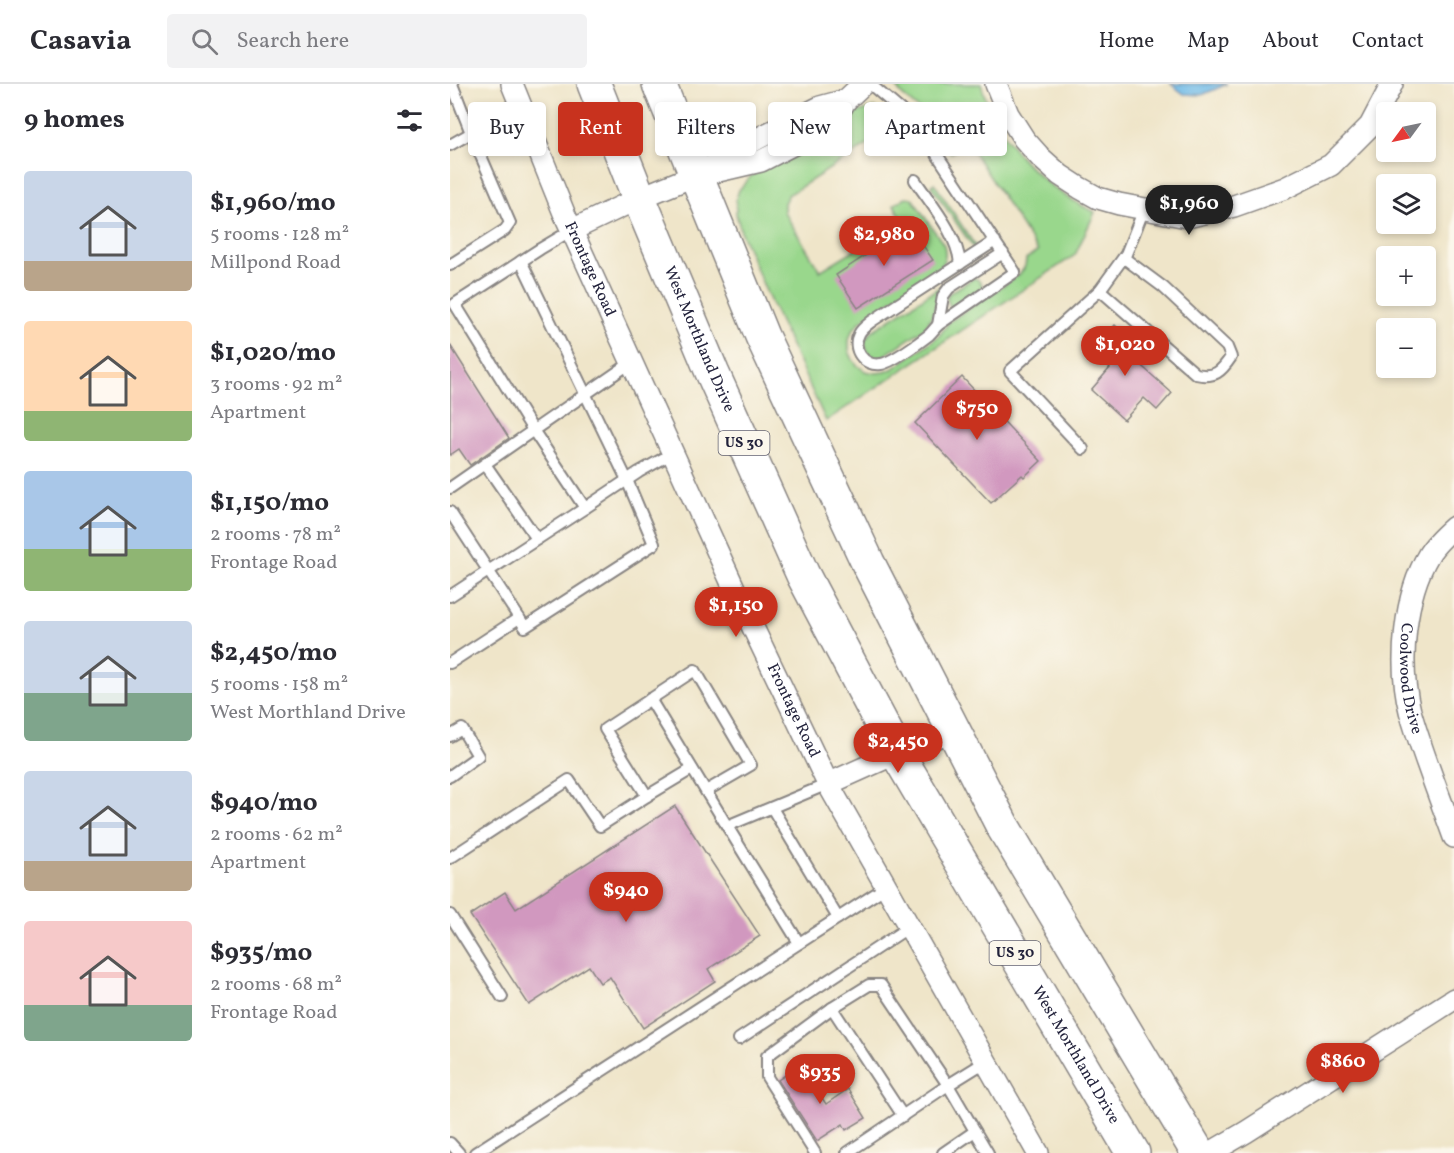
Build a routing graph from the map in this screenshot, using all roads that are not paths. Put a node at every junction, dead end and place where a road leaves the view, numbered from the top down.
1 (452, 84) edge
2 (594, 84) edge
3 (659, 84) edge
4 (863, 84) edge
5 (870, 84) edge
6 (996, 84) edge
7 (1392, 84) edge
8 (515, 92) edge
9 (468, 125) edge
10 (468, 135) edge
11 (450, 145) edge
12 (481, 156) edge
13 (696, 176) junction
14 (915, 180) dead end
15 (639, 198) junction
16 (1144, 209) junction
17 (572, 230) junction
18 (994, 241) junction
19 (1003, 254) junction
20 (1124, 258) junction
21 (521, 261) junction
22 (960, 264) junction
23 (450, 265) edge
24 (1100, 290) junction
25 (453, 306) edge
26 (938, 325) junction
27 (632, 362) junction
28 (586, 394) junction
29 (533, 430) junction
30 (1083, 448) dead end
31 (673, 453) junction
32 (485, 464) junction
33 (627, 480) junction
34 (450, 488) edge
35 (585, 508) junction
36 (450, 512) edge
37 (1454, 527) edge
38 (537, 539) junction
39 (489, 571) junction
40 (450, 596) edge
41 (519, 618) junction
42 (450, 663) edge
43 (650, 699) junction
44 (954, 730) junction
45 (450, 736) edge
46 (897, 753) junction
47 (692, 769) junction
48 (450, 776) edge
49 (828, 784) junction
50 (706, 791) junction
51 (647, 796) junction
52 (772, 808) junction
53 (727, 826) junction
54 (1454, 837) edge
55 (450, 858) edge
56 (886, 887) junction
57 (450, 915) edge
58 (838, 918) junction
59 (909, 927) junction
60 (799, 943) junction
61 (502, 997) dead end
62 (1454, 999) edge
63 (832, 1008) junction
64 (739, 1039) dead end
65 (985, 1062) junction
66 (948, 1085) junction
67 (903, 1116) junction
68 (975, 1131) junction
69 (450, 1143) edge
70 (459, 1153) edge
71 (475, 1153) edge
72 (815, 1153) edge
73 (848, 1153) edge
74 (943, 1153) edge
75 (988, 1153) edge
76 (1038, 1153) edge
77 (1133, 1153) edge
78 (1198, 1153) edge
79 (1210, 1153) edge

1 - 9 lane
2 - 15 highway, West Morthland Drive / US 30
3 - 13 highway
4 - 13 street
5 - 18 lane
6 - 16 street
7 - 16 street
8 - 17 street, Frontage Road
10 - 11 lane
12 - 23 lane
13 - 15 street
13 - 44 highway
14 - 22 lane
15 - 17 street
15 - 46 highway, West Morthland Drive / US 30
16 - 20 lane
17 - 21 lane
17 - 27 street, Frontage Road
18 - 19 lane
18 - 22 lane
19 - 26 lane
19 - 26 lane
20 - 24 lane
20 - 24 lane
21 - 25 lane
21 - 28 lane
22 - 26 lane
24 - 30 lane
25 - 29 lane
27 - 28 lane
27 - 31 street, Frontage Road
28 - 29 lane
28 - 33 lane
29 - 32 lane
29 - 35 lane
31 - 33 lane
31 - 49 street, Frontage Road
32 - 34 lane
32 - 38 lane
33 - 35 lane
33 - 41 lane
35 - 38 lane
36 - 39 lane
37 - 54 street, Coolwood Drive
38 - 39 lane
39 - 40 lane
39 - 41 lane
41 - 42 lane
43 - 47 lane
43 - 50 lane
43 - 51 lane
44 - 46 street
44 - 78 highway
45 - 48 lane
46 - 49 street
46 - 77 highway, West Morthland Drive / US 30
47 - 50 lane
47 - 51 lane
49 - 52 lane
49 - 56 street, Frontage Road
50 - 53 lane
51 - 55 lane
52 - 53 lane
52 - 58 lane
53 - 60 lane
56 - 58 lane
56 - 59 street, Frontage Road
57 - 61 lane
58 - 60 lane
59 - 64 lane
59 - 65 street, Frontage Road
60 - 71 lane
62 - 79 street
63 - 66 lane
63 - 67 lane
63 - 72 lane
65 - 66 lane
65 - 76 street, Frontage Road
66 - 67 lane
66 - 68 lane
67 - 73 lane
68 - 74 lane
68 - 75 lane
69 - 70 lane

